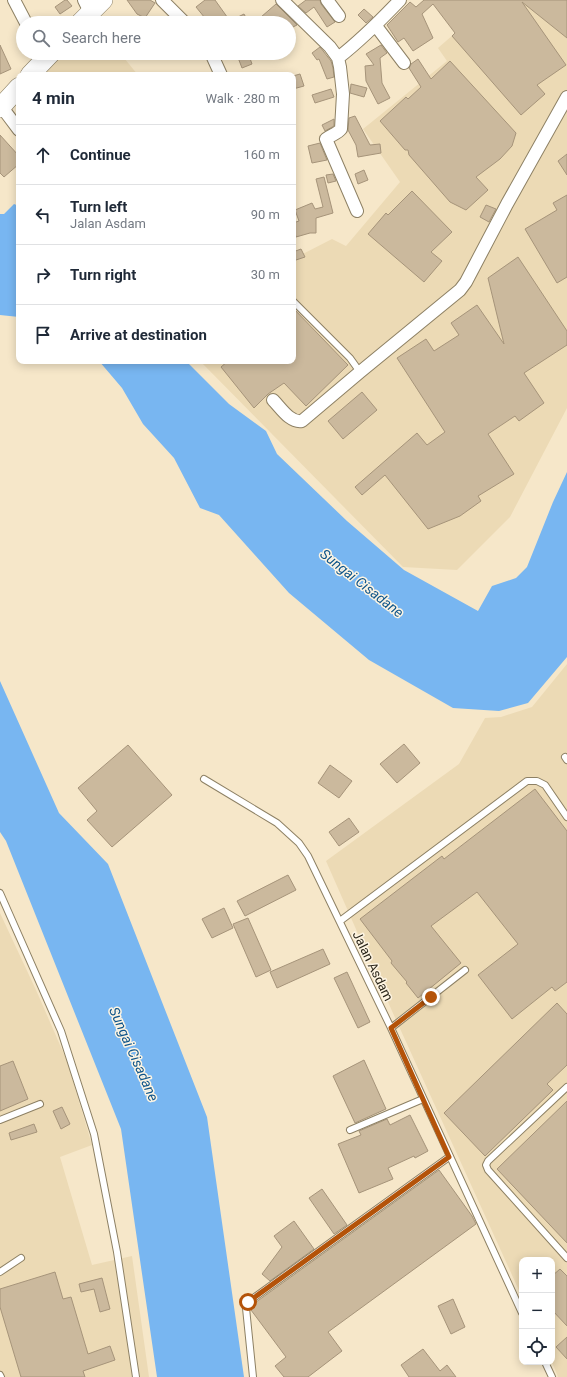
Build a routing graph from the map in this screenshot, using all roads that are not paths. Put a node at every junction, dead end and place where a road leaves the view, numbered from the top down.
1 (14, 0) edge
2 (162, 0) edge
3 (282, 0) edge
4 (327, 0) edge
5 (400, 0) edge
6 (22, 16) edge
7 (178, 16) edge
8 (339, 16) dead end
9 (376, 26) junction
10 (338, 58) junction
11 (42, 60) edge
12 (214, 60) edge
13 (404, 63) dead end
14 (32, 72) edge
15 (220, 72) edge
16 (16, 90) edge
17 (567, 97) edge
18 (1, 107) edge
19 (16, 126) edge
20 (357, 211) dead end
21 (296, 304) edge
22 (360, 372) junction
23 (273, 400) dead end
24 (204, 779) dead end
25 (567, 817) edge
26 (0, 893) edge
27 (340, 921) junction
28 (465, 970) dead end
29 (391, 1028) junction
30 (567, 1087) edge
31 (423, 1099) junction
32 (40, 1104) dead end
33 (0, 1120) edge
34 (350, 1130) dead end
35 (449, 1157) junction
36 (21, 1258) dead end
37 (567, 1258) edge
38 (0, 1272) edge
39 (519, 1307) edge
40 (546, 1365) edge
41 (136, 1377) edge
42 (253, 1377) edge
43 (552, 1377) edge

1 - 6 street
2 - 7 street
3 - 10 street
4 - 8 street
5 - 9 street
9 - 10 street
9 - 13 street
10 - 20 street
11 - 14 main road
12 - 15 street
16 - 18 main road
17 - 22 street
18 - 19 street
21 - 22 lane
22 - 23 street
24 - 27 lane, Jalan Asdam
25 - 27 lane
26 - 41 lane
27 - 29 lane, Jalan Asdam
28 - 29 lane
29 - 31 lane, Jalan Asdam
30 - 37 lane
31 - 34 lane
31 - 35 lane, Jalan Asdam
32 - 33 lane
35 - 39 lane, Jalan Asdam
35 - 42 lane
36 - 38 lane
40 - 43 lane

